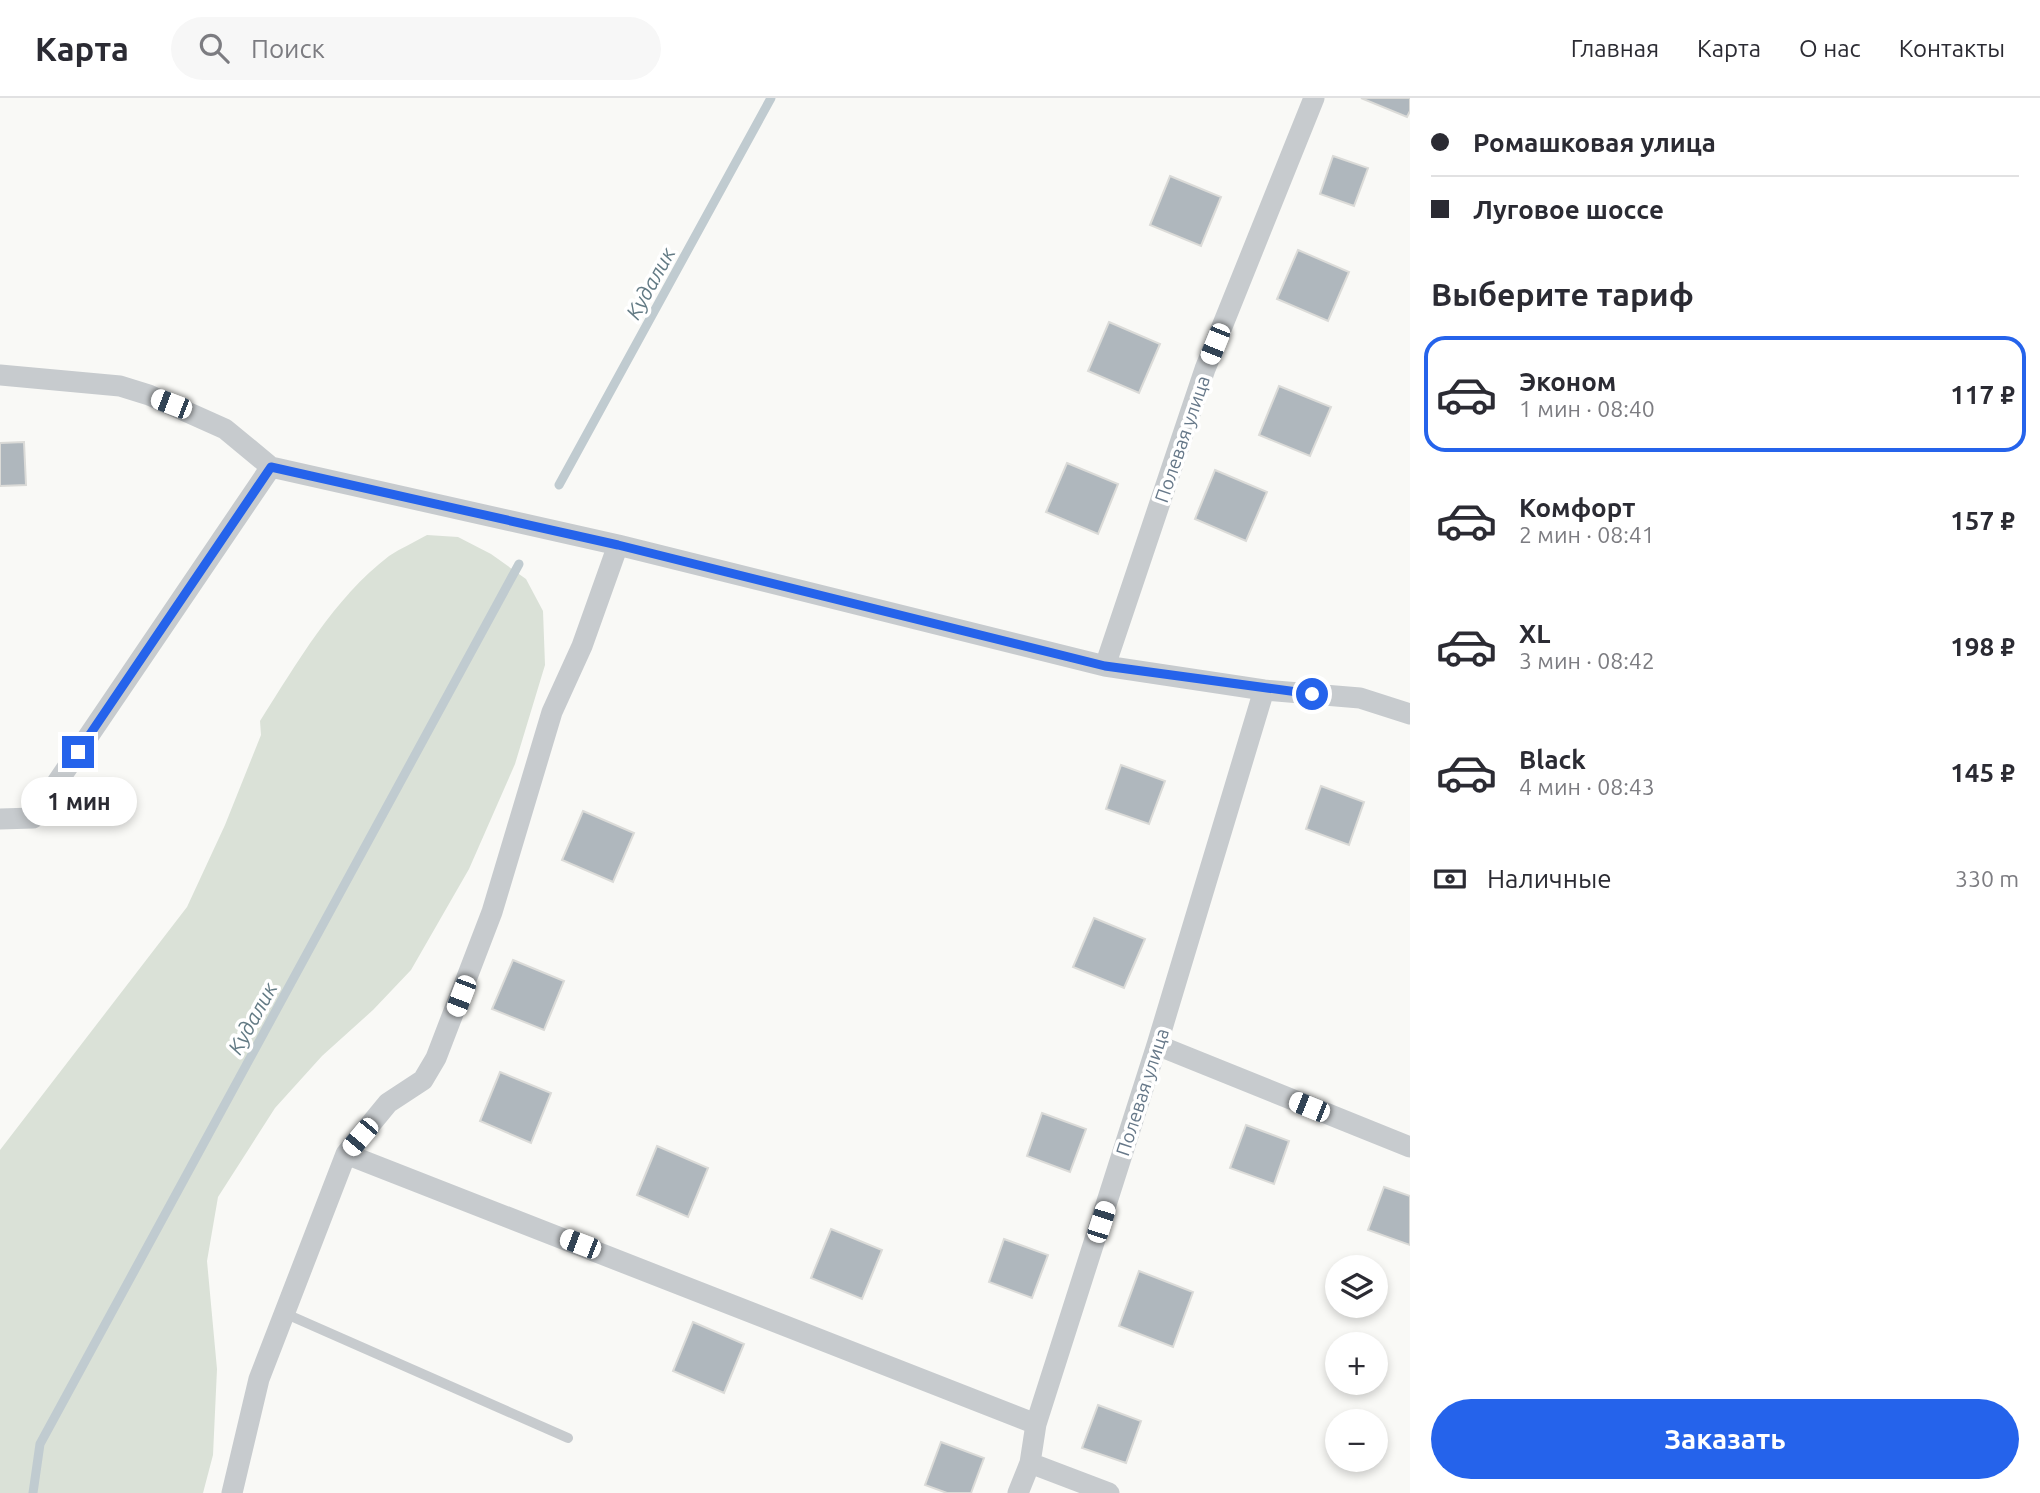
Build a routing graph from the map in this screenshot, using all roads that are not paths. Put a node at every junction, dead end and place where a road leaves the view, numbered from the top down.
1 (1314, 98) edge
2 (0, 375) edge
3 (271, 467) junction
4 (618, 545) junction
5 (1105, 666) junction
6 (1264, 690) junction
7 (1410, 714) edge
8 (0, 819) edge
9 (1157, 1045) junction
10 (1410, 1147) edge
11 (346, 1154) junction
12 (284, 1313) junction
13 (1037, 1424) junction
14 (568, 1438) dead end
15 (1030, 1463) junction
16 (232, 1493) edge
17 (1018, 1493) edge
18 (1109, 1493) edge

1 - 5 street, Полевая улица
2 - 3 street
3 - 4 street
3 - 8 street
4 - 5 street
4 - 11 street
5 - 6 street
6 - 7 street
6 - 9 street, Полевая улица
9 - 10 street
9 - 13 street, Полевая улица
11 - 12 street
11 - 13 street
12 - 14 lane
12 - 16 street
13 - 15 street, Полевая улица
15 - 17 street, Полевая улица
15 - 18 street

